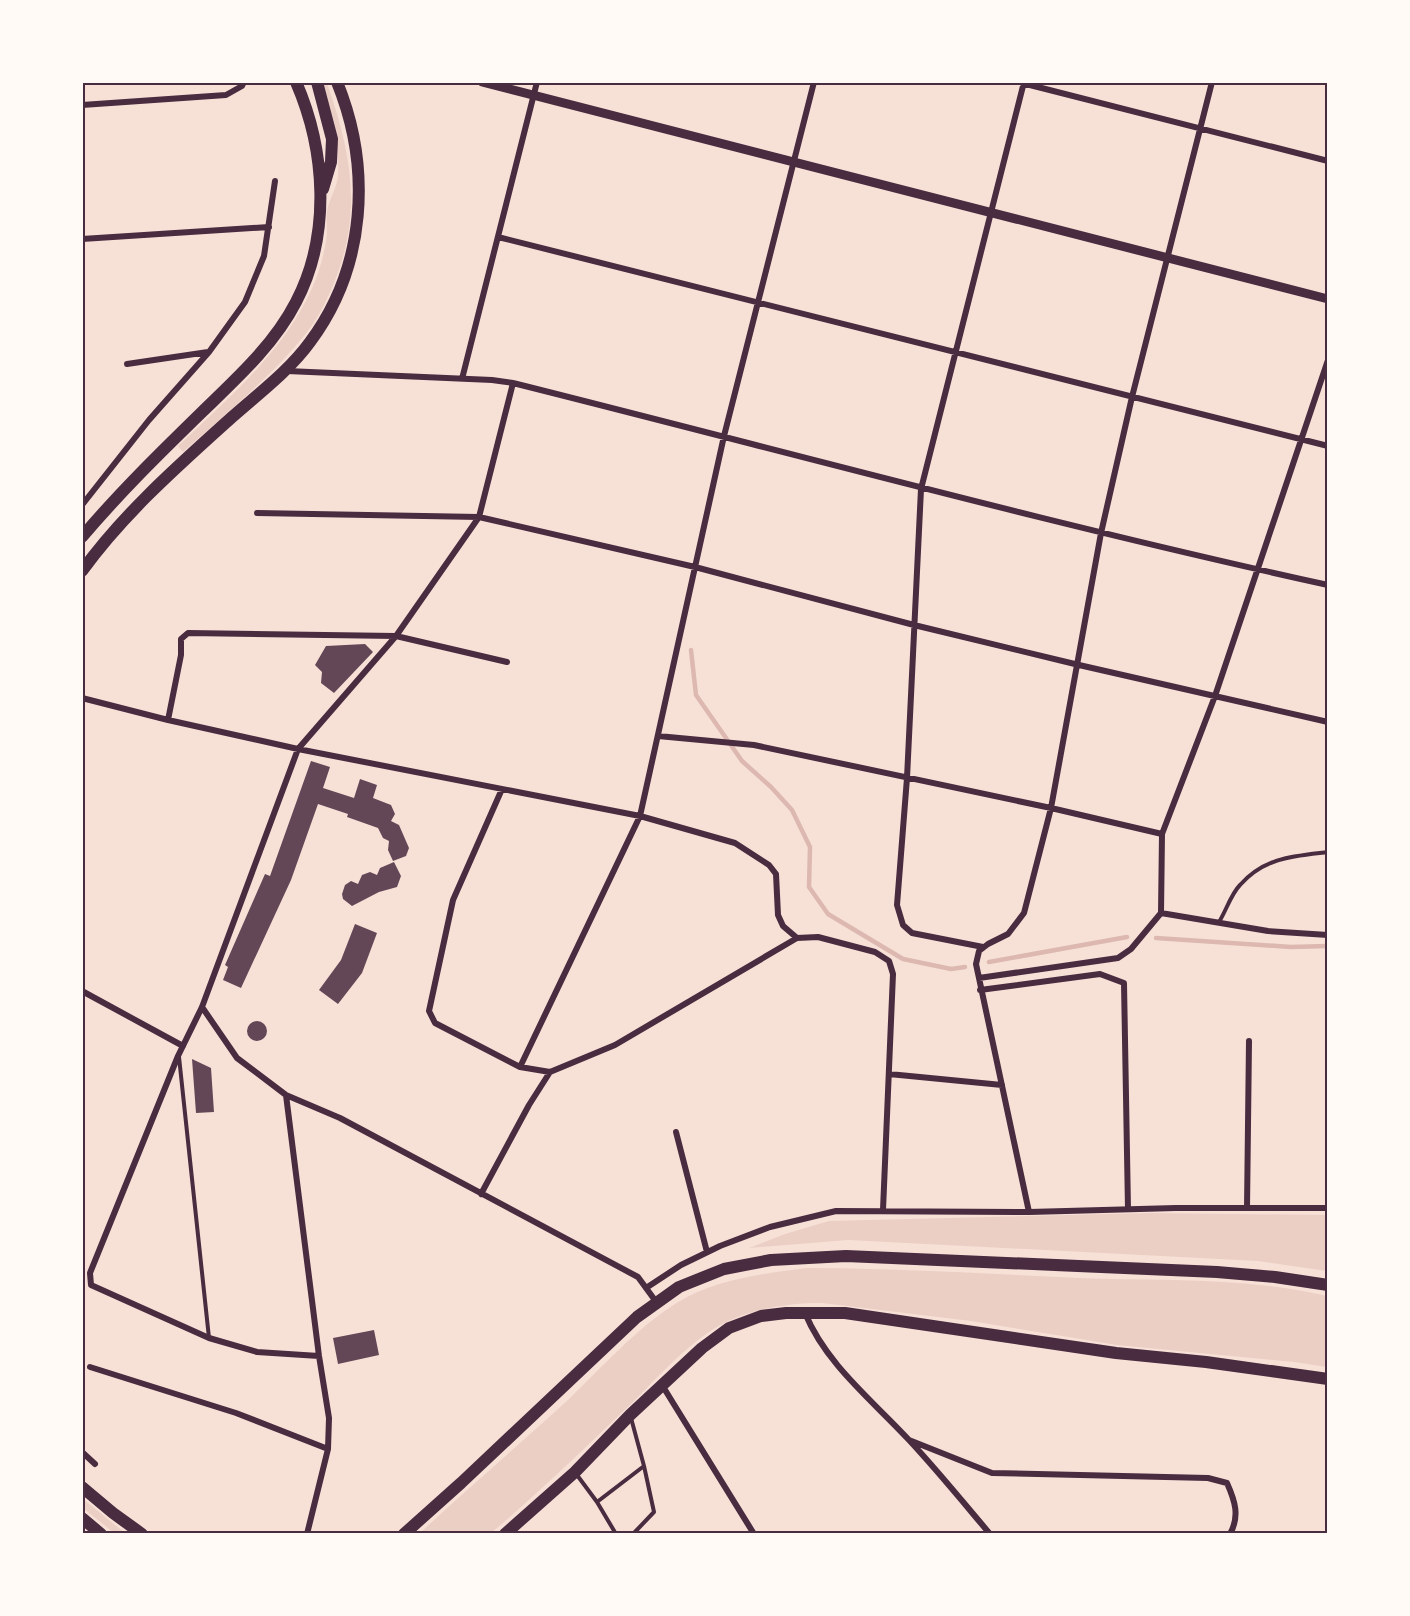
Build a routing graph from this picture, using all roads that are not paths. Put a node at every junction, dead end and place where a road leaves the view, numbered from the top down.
1 (244, 82) edge
2 (296, 82) edge
3 (317, 82) edge
4 (338, 82) edge
5 (482, 82) edge
6 (537, 82) edge
7 (814, 82) edge
8 (1212, 82) edge
9 (1023, 83) edge
10 (533, 95) junction
11 (82, 105) edge
12 (1199, 128) junction
13 (1328, 161) edge
14 (794, 162) junction
15 (275, 182) dead end
16 (321, 197) junction
17 (991, 213) junction
18 (269, 227) junction
19 (498, 237) junction
20 (82, 238) edge
21 (1167, 258) junction
22 (1328, 299) edge
23 (758, 302) junction
24 (209, 352) junction
25 (956, 352) junction
26 (1328, 360) edge
27 (127, 364) dead end
28 (283, 371) junction
29 (462, 379) junction
30 (513, 383) junction
31 (1132, 397) junction
32 (724, 436) junction
33 (1301, 440) junction
34 (1328, 446) edge
35 (921, 489) junction
36 (82, 505) edge
37 (257, 513) dead end
38 (479, 517) junction
39 (1101, 533) junction
40 (82, 537) edge
41 (695, 567) junction
42 (1258, 570) junction
43 (82, 571) edge
44 (1328, 585) edge
45 (914, 625) junction
46 (396, 636) junction
47 (507, 662) dead end
48 (1079, 665) junction
49 (1215, 696) junction
50 (82, 698) edge
51 (168, 720) junction
52 (1328, 722) edge
53 (658, 736) junction
54 (298, 749) junction
55 (907, 778) junction
56 (502, 789) junction
57 (1051, 808) junction
58 (640, 816) junction
59 (1162, 834) junction
60 (1328, 852) edge
61 (1161, 914) junction
62 (1219, 923) junction
63 (1328, 935) edge
64 (797, 938) junction
65 (984, 947) junction
66 (979, 978) junction
67 (980, 990) junction
68 (82, 991) edge
69 (202, 1008) junction
70 (1249, 1041) dead end
71 (183, 1046) junction
72 (178, 1056) junction
73 (520, 1067) junction
74 (550, 1072) junction
75 (889, 1074) junction
76 (1002, 1085) junction
77 (286, 1095) junction
78 (676, 1132) dead end
79 (481, 1194) junction
80 (1248, 1208) junction
81 (1128, 1209) junction
82 (1328, 1209) edge
83 (883, 1210) junction
84 (1029, 1212) junction
85 (707, 1252) junction
86 (1328, 1285) edge
87 (646, 1288) junction
88 (657, 1303) junction
89 (804, 1313) junction
90 (208, 1338) junction
91 (319, 1356) junction
92 (90, 1367) dead end
93 (1328, 1379) edge
94 (662, 1385) junction
95 (630, 1415) junction
96 (909, 1440) junction
97 (328, 1449) junction
98 (82, 1452) edge
99 (95, 1464) dead end
100 (644, 1466) junction
101 (575, 1472) junction
102 (82, 1487) edge
103 (597, 1502) junction
104 (82, 1518) edge
105 (519, 1529) edge
106 (101, 1533) edge
107 (142, 1533) edge
108 (307, 1533) edge
109 (404, 1533) edge
110 (505, 1533) edge
111 (616, 1533) edge
112 (633, 1533) edge
113 (754, 1533) edge
114 (990, 1533) edge
115 (1230, 1533) edge

1 - 11 street
2 - 16 highway
3 - 16 highway
4 - 28 highway
5 - 10 street
6 - 10 street
7 - 14 street
8 - 12 street
9 - 12 street
9 - 17 street
10 - 14 street
10 - 19 street
12 - 13 street
12 - 21 street
14 - 17 street
14 - 23 street
15 - 18 street
16 - 40 highway
17 - 21 street
17 - 25 street
18 - 20 street
18 - 24 street
19 - 23 street
19 - 29 street
21 - 22 street
21 - 31 street
23 - 25 street
23 - 32 street
24 - 27 street
24 - 36 street
25 - 31 street
25 - 35 street
26 - 33 street
28 - 29 street
28 - 43 highway
29 - 30 street
30 - 32 street
30 - 38 street
31 - 33 street
31 - 39 street
32 - 35 street
32 - 41 street
33 - 34 street
33 - 42 street
35 - 39 street
35 - 45 street
37 - 38 street
38 - 41 street
38 - 46 street
39 - 42 street
39 - 48 street
41 - 45 street
41 - 53 street
42 - 44 street
42 - 49 street
45 - 48 street
45 - 55 street
46 - 47 street
46 - 51 street
46 - 54 street
48 - 49 street
48 - 57 street
49 - 52 street
49 - 59 street
50 - 51 street
51 - 54 street
53 - 55 street
53 - 58 street
54 - 56 street
54 - 69 street
55 - 57 street
55 - 65 street
56 - 58 street
56 - 73 street
57 - 59 street
57 - 65 street
58 - 64 street
58 - 73 street
59 - 61 street
60 - 62 lane
61 - 62 street
61 - 66 street
62 - 63 street
64 - 74 street
64 - 75 street
65 - 66 street
66 - 67 street
67 - 76 street
67 - 81 street
68 - 71 street
69 - 71 street
69 - 77 street
70 - 80 street
71 - 72 street
72 - 90 lane
72 - 90 street
73 - 74 street
74 - 79 street
75 - 76 street
75 - 83 street
76 - 84 street
77 - 79 street
77 - 91 street
78 - 85 street
79 - 87 street
80 - 81 street
80 - 82 street
81 - 84 street
83 - 84 street
83 - 85 street
85 - 87 street
86 - 88 highway
87 - 88 street
88 - 109 highway
89 - 93 highway
89 - 94 highway
89 - 96 street
90 - 91 street
91 - 97 street
92 - 97 street
94 - 95 highway
94 - 113 street
95 - 100 lane
95 - 101 highway
96 - 114 street
96 - 115 street
97 - 108 street
98 - 99 street
100 - 103 lane
100 - 112 lane
101 - 103 lane
101 - 105 highway
102 - 107 highway
103 - 111 lane
104 - 106 highway
105 - 110 highway

